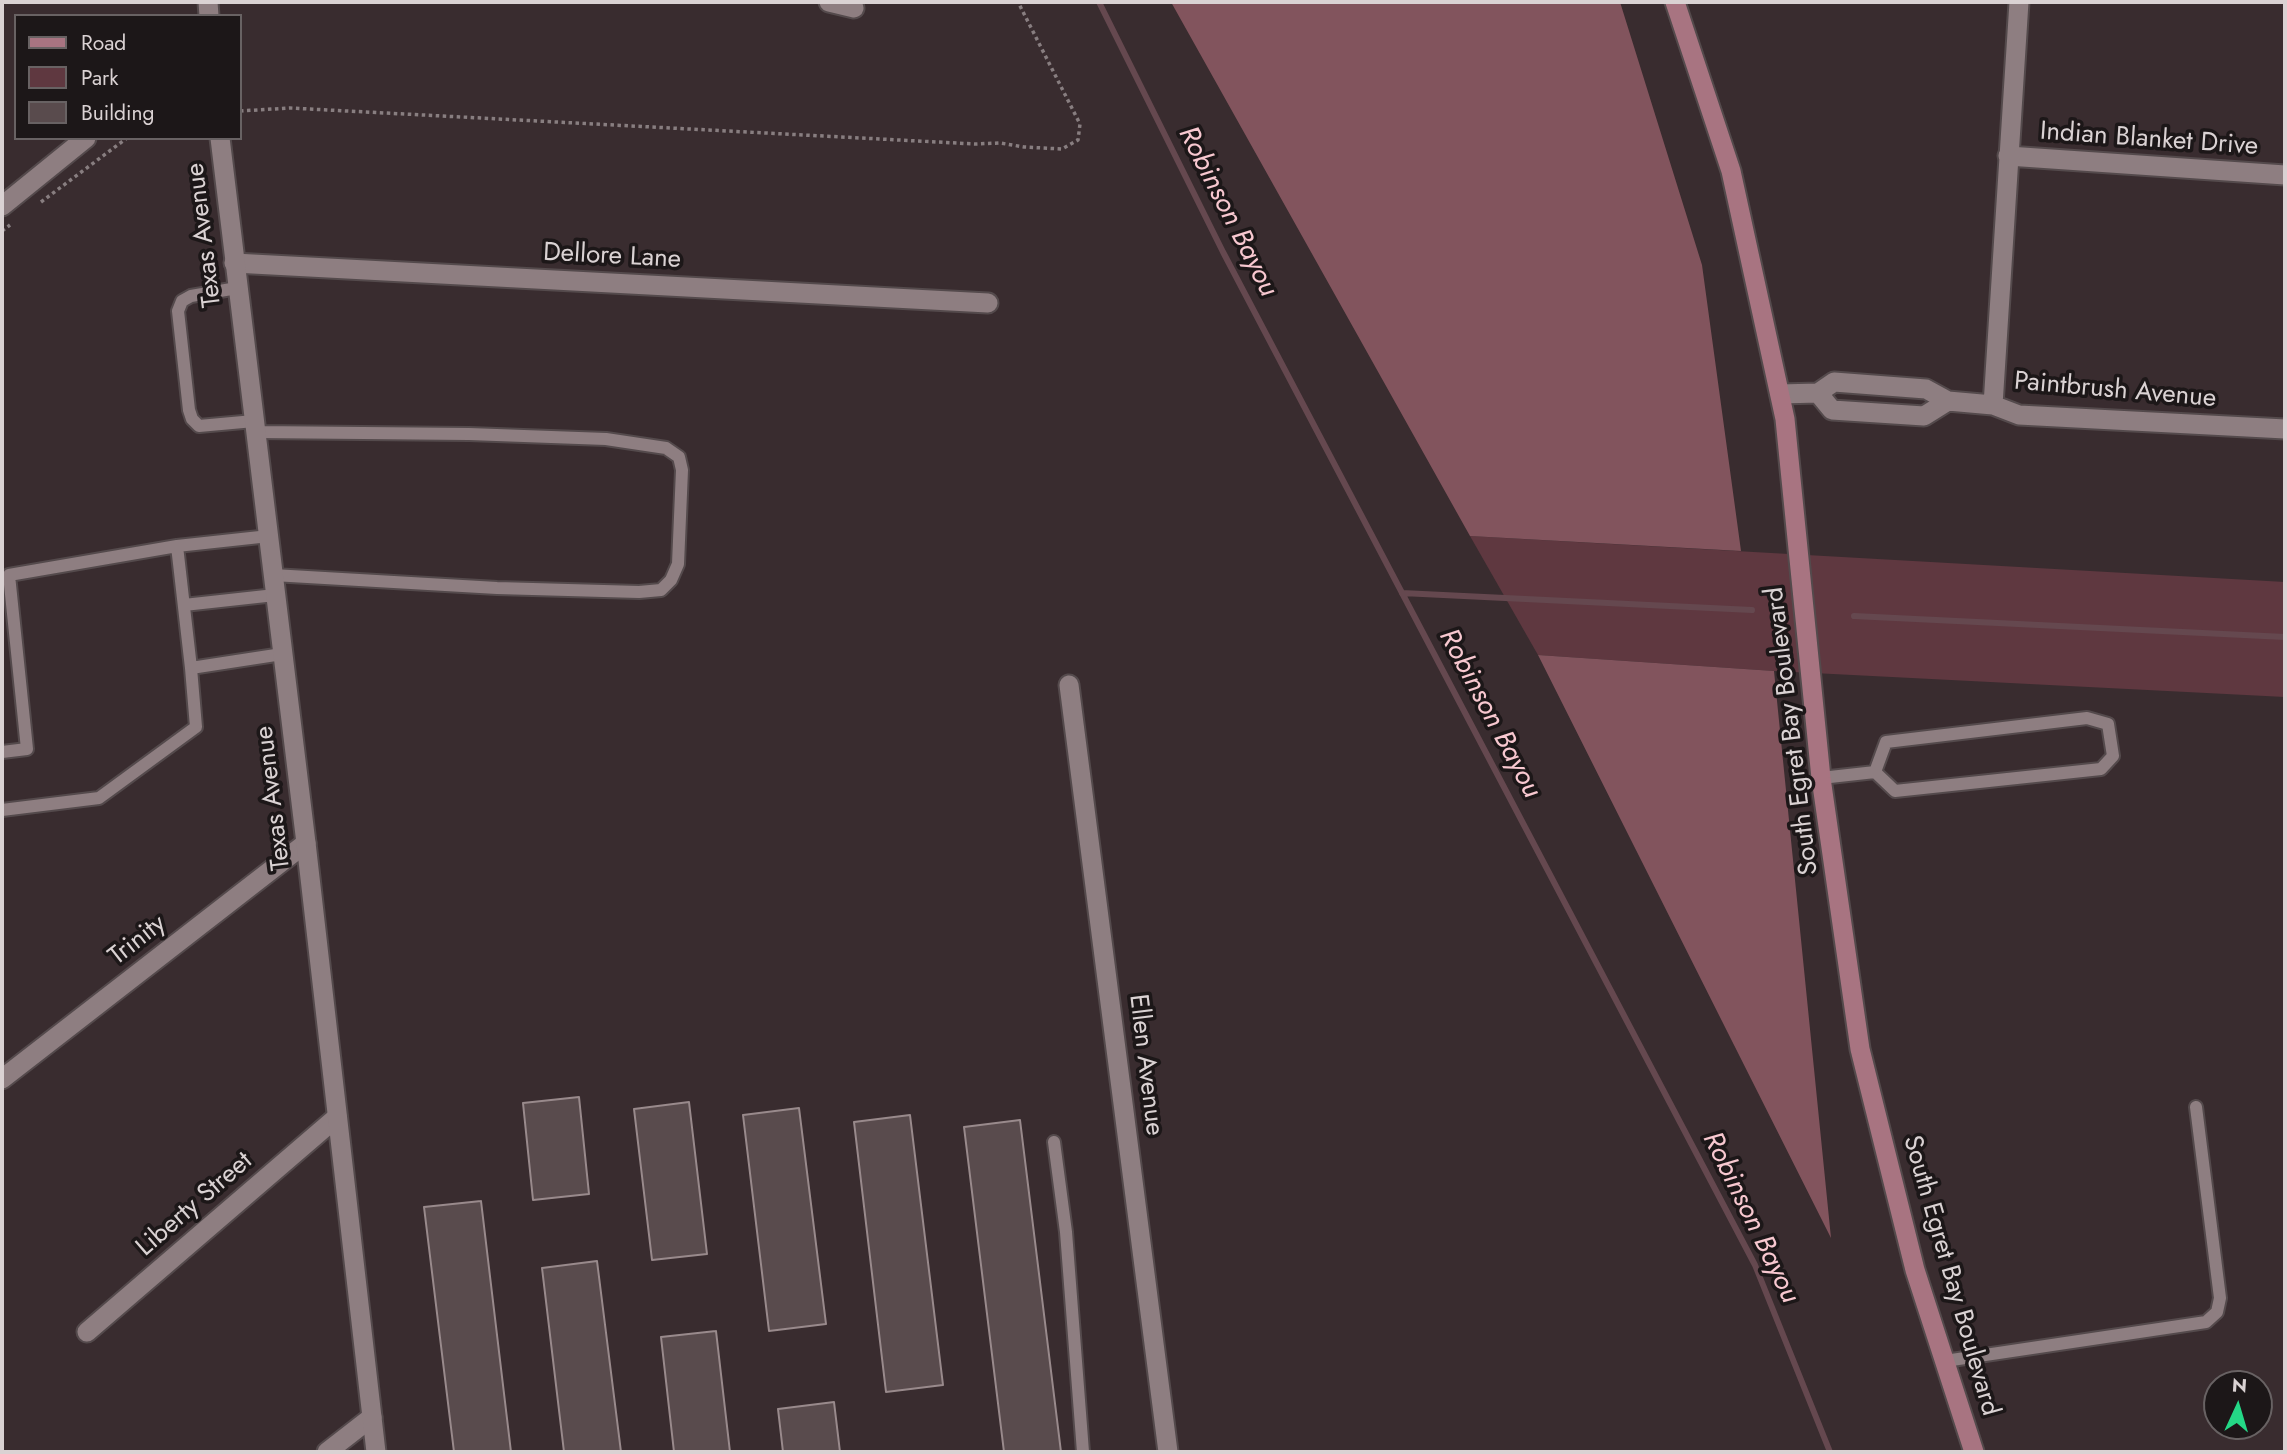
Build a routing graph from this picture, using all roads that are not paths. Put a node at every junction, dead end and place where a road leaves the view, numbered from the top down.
1 (829, 2) edge
2 (1675, 2) edge
3 (2019, 2) edge
4 (854, 8) dead end
5 (84, 140) edge
6 (220, 140) edge
7 (2008, 156) junction
8 (2285, 175) edge
9 (2, 206) edge
10 (234, 263) junction
11 (237, 288) junction
12 (988, 303) dead end
13 (1818, 393) junction
14 (1780, 394) junction
15 (1948, 401) junction
16 (1993, 405) junction
17 (255, 427) junction
18 (2285, 429) edge
19 (269, 536) junction
20 (177, 546) junction
21 (273, 575) junction
22 (275, 596) junction
23 (184, 605) junction
24 (282, 654) junction
25 (191, 668) junction
26 (1069, 685) dead end
27 (2, 752) edge
28 (1875, 772) junction
29 (1821, 778) junction
30 (2, 810) edge
31 (306, 843) junction
32 (2, 1079) edge
33 (2196, 1107) dead end
34 (337, 1117) junction
35 (1054, 1142) dead end
36 (87, 1332) dead end
37 (1945, 1361) junction
38 (372, 1417) junction
39 (327, 1452) edge
40 (376, 1452) edge
41 (1083, 1452) edge
42 (1168, 1452) edge
43 (1974, 1452) edge

1 - 4 street
2 - 14 main road, South Egret Bay Boulevard
3 - 7 street, Indian Blanket Drive
5 - 9 street
6 - 10 street, Texas Avenue
7 - 8 street, Indian Blanket Drive
7 - 16 street, Indian Blanket Drive
10 - 11 street, Texas Avenue
10 - 12 street, Dellore Lane
11 - 17 street, Texas Avenue
11 - 17 lane
13 - 14 street, Paintbrush Avenue
13 - 15 street, Paintbrush Avenue
13 - 15 street
14 - 29 main road, South Egret Bay Boulevard
15 - 16 street, Paintbrush Avenue
16 - 18 street, Paintbrush Avenue
17 - 19 street, Texas Avenue
17 - 21 lane
19 - 20 lane
19 - 21 street, Texas Avenue
20 - 23 lane
20 - 27 lane
21 - 22 street, Texas Avenue
22 - 23 lane
22 - 24 street, Texas Avenue
23 - 25 lane
24 - 25 lane
24 - 31 street, Texas Avenue
25 - 30 lane
26 - 42 street, Ellen Avenue
28 - 28 lane
28 - 29 lane
29 - 37 main road, South Egret Bay Boulevard
31 - 32 street, Trinity
31 - 34 street, Texas Avenue
33 - 37 lane
34 - 36 street, Liberty Street
34 - 38 street, Texas Avenue
35 - 41 lane
37 - 43 main road, South Egret Bay Boulevard
38 - 39 street
38 - 40 street, Texas Avenue

